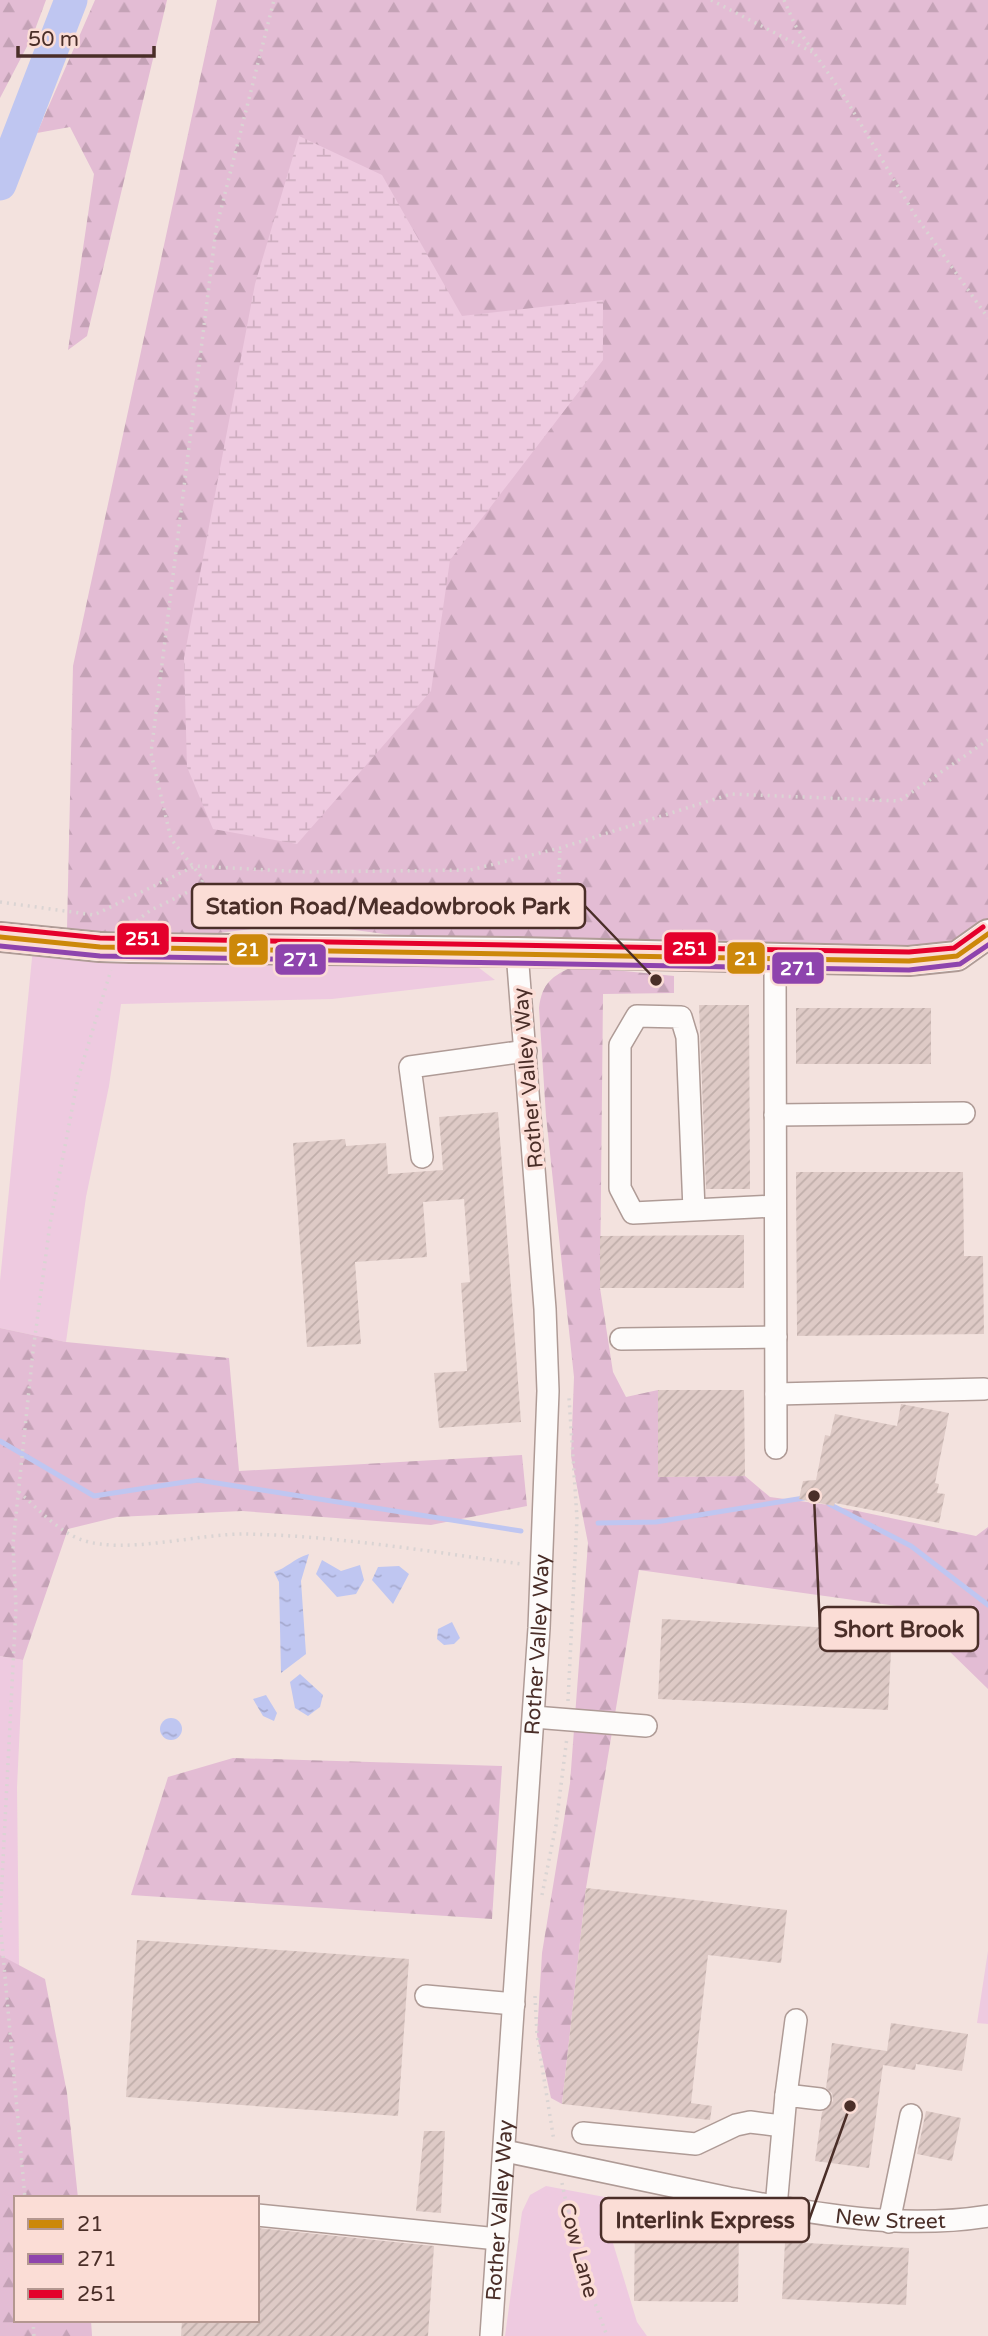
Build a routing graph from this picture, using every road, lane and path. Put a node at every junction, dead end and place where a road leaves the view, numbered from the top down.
1 (274, 0) edge
2 (711, 0) edge
3 (784, 0) edge
4 (814, 53) junction
5 (988, 318) edge
6 (988, 740) edge
7 (559, 848) junction
8 (195, 866) junction
9 (0, 902) edge
10 (988, 934) edge
11 (0, 937) edge
12 (118, 947) junction
13 (517, 951) junction
14 (556, 953) junction
15 (775, 959) junction
16 (526, 1051) junction
17 (964, 1114) dead end
18 (775, 1115) junction
19 (422, 1157) dead end
20 (775, 1206) junction
21 (694, 1210) junction
22 (776, 1337) junction
23 (621, 1339) dead end
24 (984, 1389) dead end
25 (776, 1394) junction
26 (776, 1448) dead end
27 (19, 1492) junction
28 (542, 1566) junction
29 (534, 1717) junction
30 (646, 1726) dead end
31 (0, 1920) edge
32 (426, 1996) dead end
33 (514, 2004) junction
34 (796, 2020) dead end
35 (786, 2095) junction
36 (820, 2099) dead end
37 (911, 2115) dead end
38 (782, 2126) junction
39 (583, 2133) dead end
40 (505, 2151) junction
41 (557, 2162) junction
42 (25, 2196) edge
43 (776, 2207) junction
44 (259, 2215) edge
45 (988, 2216) edge
46 (889, 2222) junction
47 (498, 2239) junction
48 (491, 2336) edge
49 (607, 2336) edge

1 - 8 path
2 - 4 path
3 - 4 path
4 - 5 path
6 - 7 path
7 - 8 path
7 - 14 path
8 - 9 path
8 - 12 path
10 - 15 main road
11 - 12 main road
12 - 13 main road
12 - 27 path
13 - 14 main road
13 - 16 street, Rother Valley Way
14 - 15 main road
15 - 18 street
16 - 19 street
16 - 28 street, Rother Valley Way
17 - 18 street
18 - 20 street
20 - 21 street
20 - 22 street
21 - 21 street
22 - 23 street
22 - 25 street
24 - 25 street
25 - 26 street
27 - 28 path
27 - 31 path
28 - 29 street, Rother Valley Way
29 - 30 street
29 - 33 street, Rother Valley Way
31 - 42 path
32 - 33 street
33 - 40 street, Rother Valley Way
34 - 35 street
35 - 36 street
35 - 38 street
37 - 46 street
38 - 39 street
38 - 43 street
40 - 41 street, New Street
40 - 47 street, Rother Valley Way
41 - 43 street, New Street
41 - 49 path, Cow Lane
43 - 46 street, New Street
44 - 47 street
45 - 46 street, New Street
47 - 48 street, Rother Valley Way

